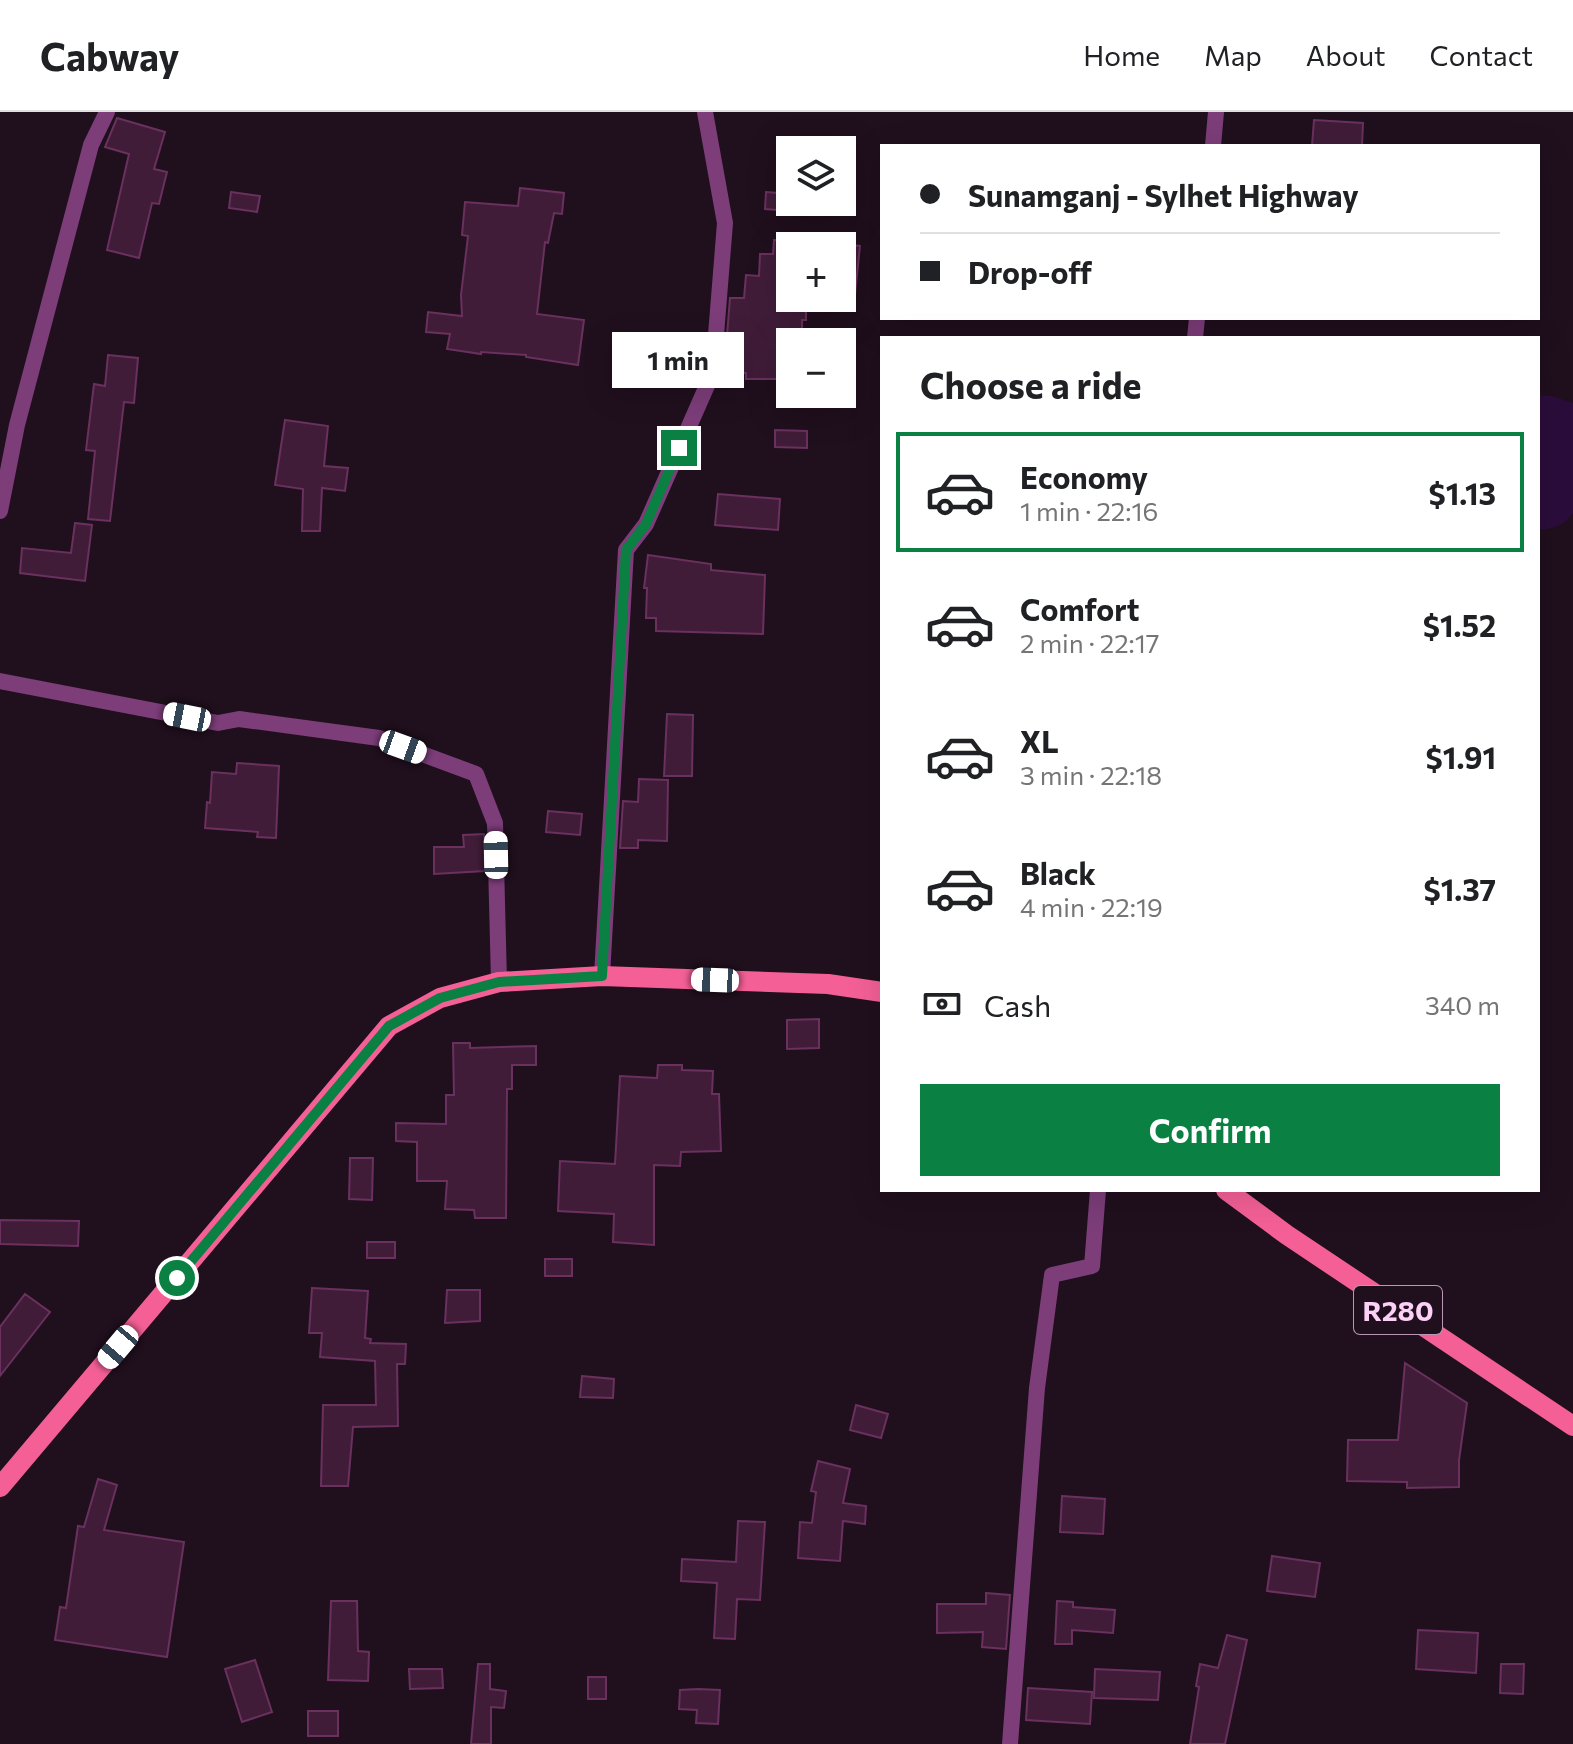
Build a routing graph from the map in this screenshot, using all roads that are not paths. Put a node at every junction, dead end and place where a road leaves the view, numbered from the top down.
1 (107, 112) edge
2 (705, 112) edge
3 (1216, 112) edge
4 (1213, 144) edge
5 (0, 511) edge
6 (0, 681) edge
7 (602, 976) junction
8 (499, 982) junction
9 (880, 992) edge
10 (1098, 1192) edge
11 (1229, 1192) edge
12 (1573, 1426) edge
13 (0, 1487) edge
14 (1010, 1744) edge

1 - 5 street
2 - 7 street
3 - 4 street
6 - 8 street
7 - 8 main road
7 - 9 main road
8 - 13 main road
10 - 14 street
11 - 12 main road, R280

